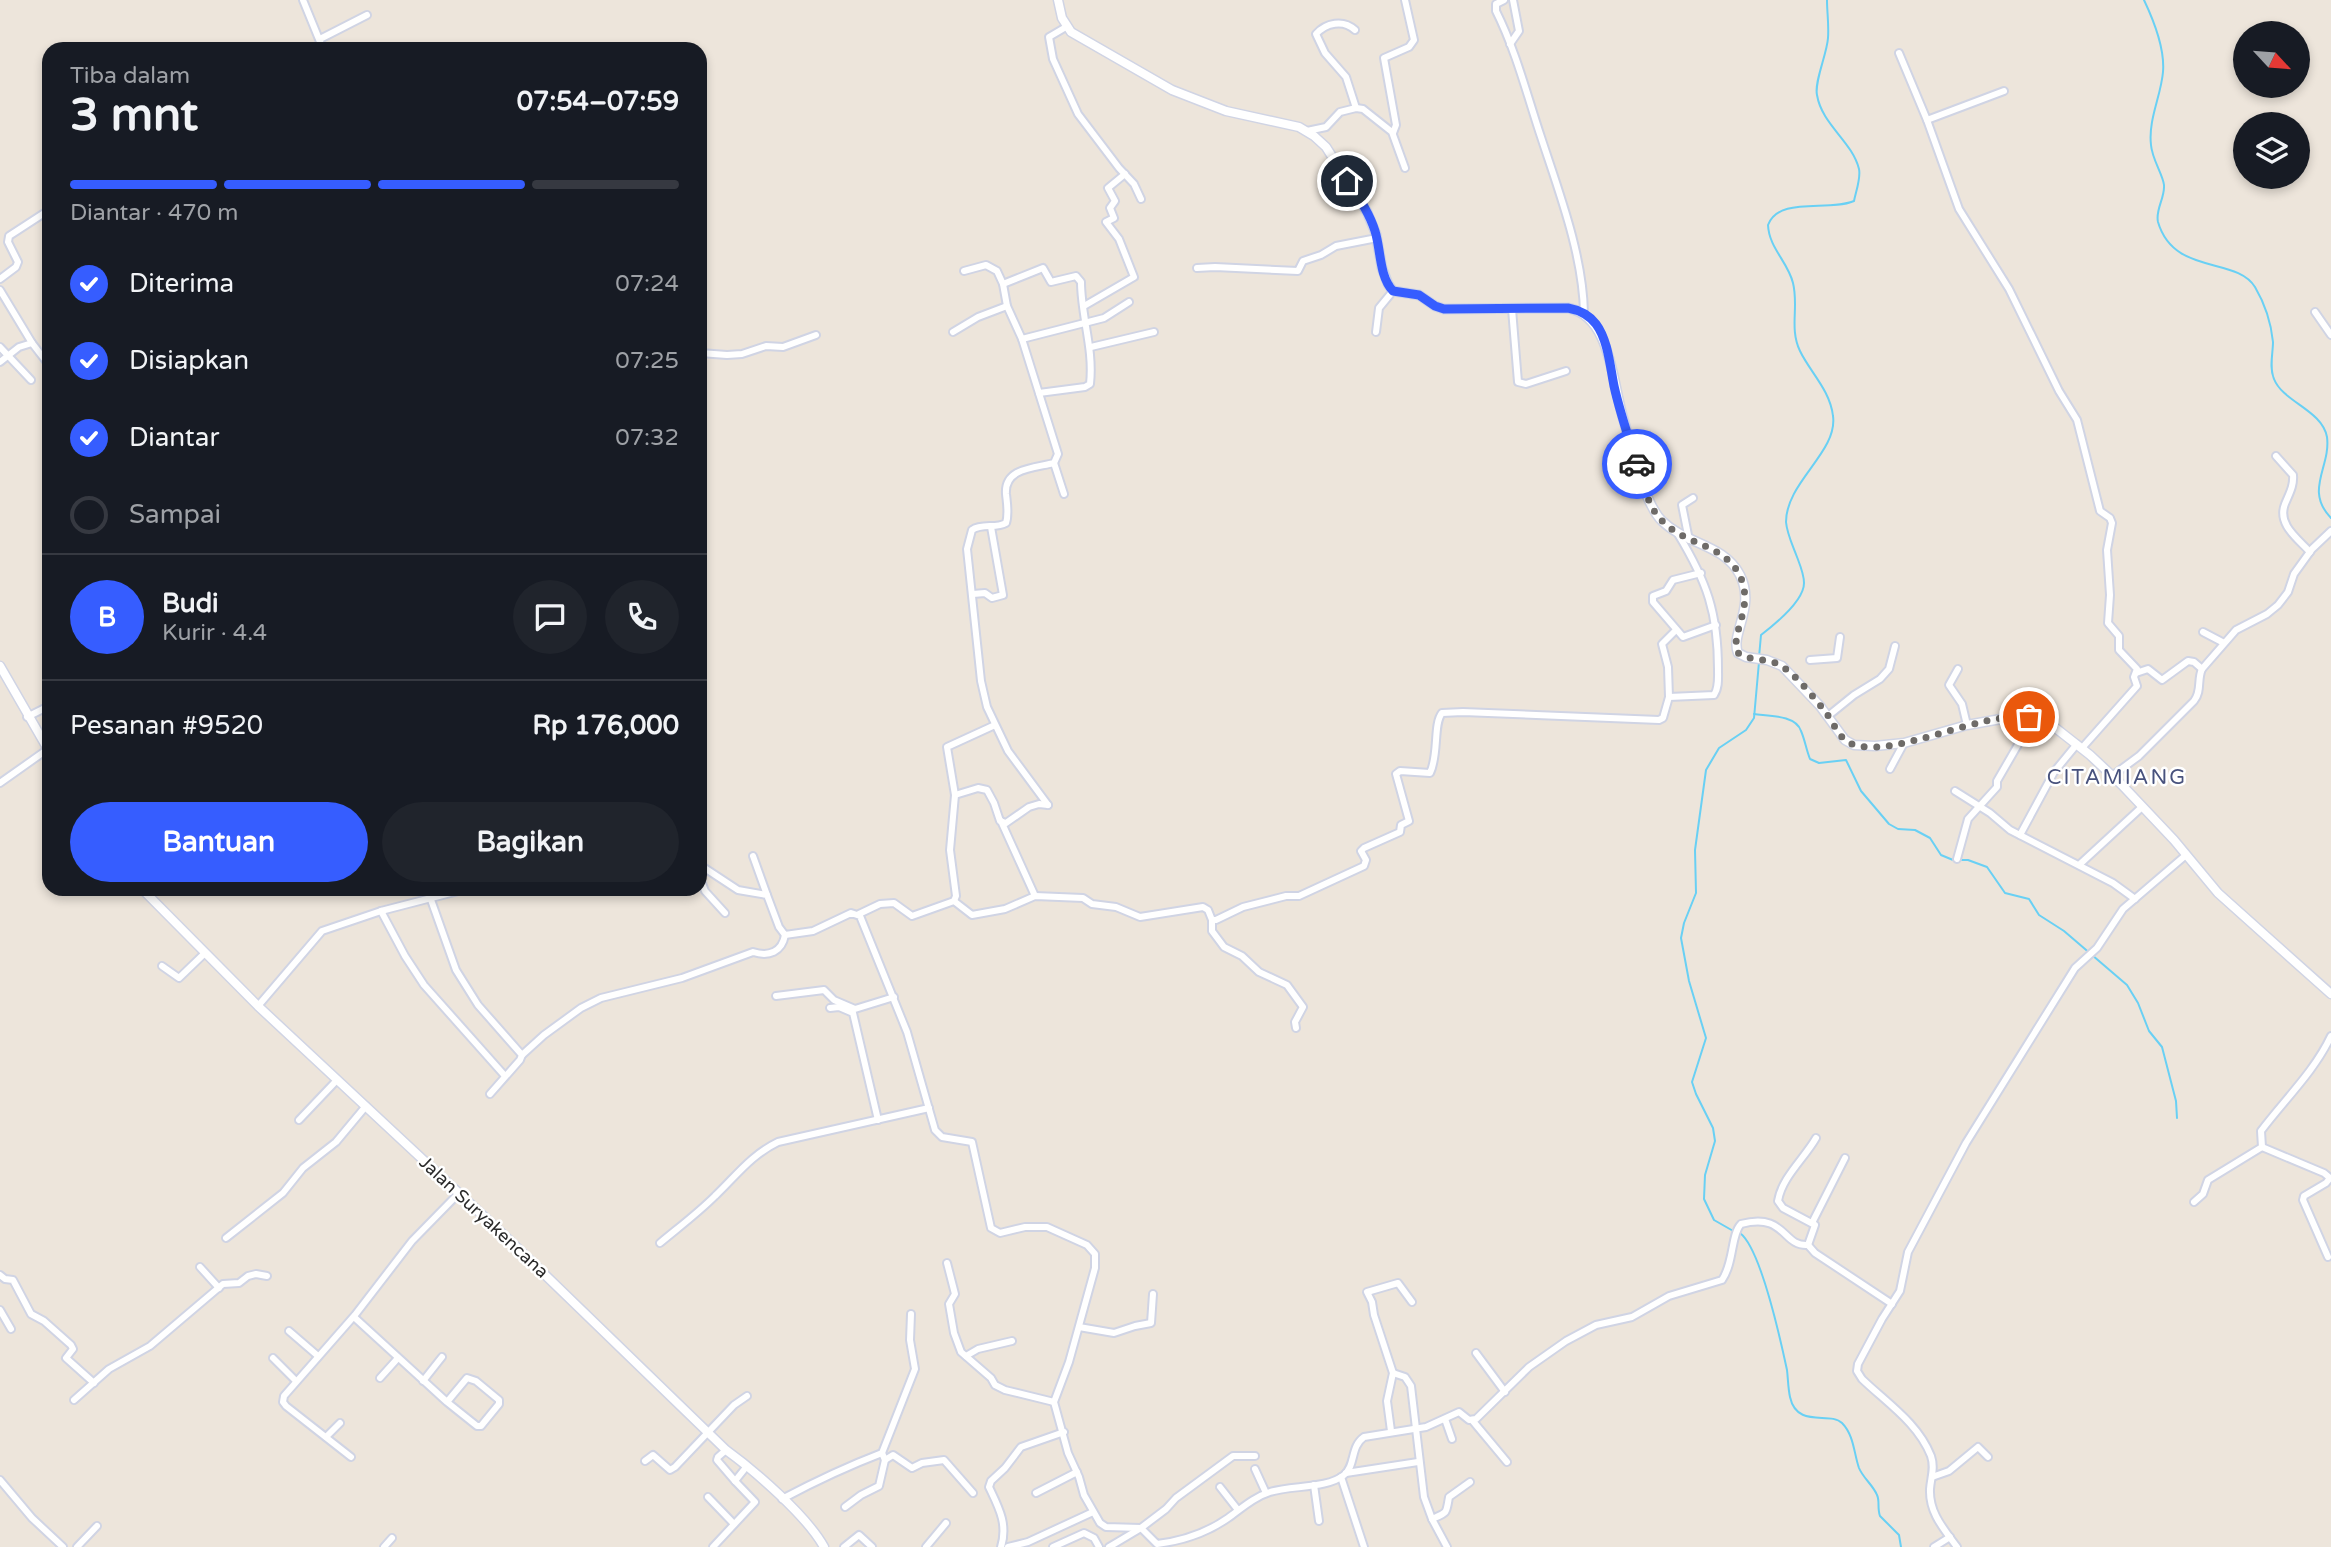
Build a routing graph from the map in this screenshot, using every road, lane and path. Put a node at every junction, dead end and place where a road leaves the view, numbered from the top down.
1 (303, 0) edge
2 (1058, 0) edge
3 (1405, 0) edge
4 (1504, 0) edge
5 (1513, 0) edge
6 (367, 15) dead end
7 (1066, 27) junction
8 (1355, 30) dead end
9 (320, 39) junction
10 (321, 42) edge
11 (1510, 44) junction
12 (1899, 53) dead end
13 (2004, 90) dead end
14 (1356, 108) junction
15 (1927, 120) junction
16 (1307, 131) junction
17 (1393, 133) junction
18 (1405, 168) dead end
19 (1125, 174) junction
20 (1141, 199) dead end
21 (42, 215) edge
22 (1377, 238) junction
23 (1197, 268) dead end
24 (964, 271) dead end
25 (0, 279) edge
26 (1003, 284) junction
27 (0, 290) edge
28 (1393, 291) junction
29 (1129, 302) dead end
30 (1007, 306) junction
31 (1084, 306) junction
32 (1512, 309) junction
33 (2315, 312) dead end
34 (1584, 313) junction
35 (1086, 321) junction
36 (953, 331) dead end
37 (1154, 332) dead end
38 (1376, 332) dead end
39 (816, 335) dead end
40 (2331, 335) edge
41 (1022, 340) junction
42 (32, 343) junction
43 (0, 347) edge
44 (1091, 347) junction
45 (707, 354) edge
46 (8, 356) junction
47 (42, 356) edge
48 (0, 362) edge
49 (1566, 371) dead end
50 (31, 380) dead end
51 (1039, 393) junction
52 (2276, 456) dead end
53 (1054, 463) junction
54 (1064, 494) dead end
55 (1693, 498) dead end
56 (991, 527) junction
57 (2330, 531) edge
58 (1678, 534) junction
59 (1689, 540) junction
60 (2310, 552) junction
61 (1701, 573) junction
62 (973, 594) junction
63 (1716, 625) junction
64 (1676, 630) junction
65 (2203, 632) dead end
66 (1840, 637) dead end
67 (2224, 643) junction
68 (1895, 646) dead end
69 (1810, 660) dead end
70 (0, 666) edge
71 (1958, 669) dead end
72 (2202, 669) junction
73 (2136, 673) junction
74 (1669, 697) junction
75 (42, 710) edge
76 (1828, 716) junction
77 (27, 717) junction
78 (2029, 717) junction
79 (995, 725) junction
80 (1967, 725) junction
81 (42, 740) edge
82 (1904, 743) junction
83 (2079, 746) junction
84 (42, 755) edge
85 (1890, 769) dead end
86 (2112, 776) junction
87 (0, 783) edge
88 (1955, 792) dead end
89 (955, 795) junction
90 (1978, 806) junction
91 (2142, 807) junction
92 (1000, 821) junction
93 (2020, 835) junction
94 (2186, 855) junction
95 (753, 856) dead end
96 (1957, 859) dead end
97 (2079, 865) junction
98 (707, 870) edge
99 (707, 893) edge
100 (766, 895) junction
101 (149, 896) edge
102 (438, 896) edge
103 (1035, 896) junction
104 (430, 898) junction
105 (2134, 900) junction
106 (954, 901) junction
107 (381, 911) junction
108 (726, 913) dead end
109 (859, 914) junction
110 (1212, 920) junction
111 (785, 935) junction
112 (205, 953) junction
113 (162, 966) dead end
114 (2331, 994) edge
115 (776, 996) dead end
116 (894, 997) junction
117 (258, 1006) junction
118 (830, 1008) dead end
119 (1296, 1028) dead end
120 (2331, 1036) edge
121 (522, 1055) junction
122 (505, 1076) junction
123 (337, 1080) junction
124 (490, 1094) dead end
125 (366, 1106) junction
126 (929, 1108) junction
127 (299, 1120) dead end
128 (878, 1120) junction
129 (1816, 1138) dead end
130 (2262, 1147) junction
131 (1845, 1158) dead end
132 (458, 1194) junction
133 (2193, 1202) dead end
134 (1812, 1223) junction
135 (226, 1238) dead end
136 (660, 1244) dead end
137 (1808, 1245) junction
138 (2328, 1257) dead end
139 (947, 1263) dead end
140 (201, 1267) dead end
141 (0, 1275) edge
142 (267, 1276) dead end
143 (219, 1288) junction
144 (1153, 1294) dead end
145 (1412, 1302) dead end
146 (1892, 1304) junction
147 (0, 1310) edge
148 (911, 1314) dead end
149 (354, 1317) junction
150 (1151, 1323) junction
151 (1079, 1327) junction
152 (11, 1329) dead end
153 (289, 1331) dead end
154 (1153, 1333) dead end
155 (1012, 1341) dead end
156 (1476, 1353) dead end
157 (318, 1356) junction
158 (966, 1356) junction
159 (442, 1357) dead end
160 (273, 1358) dead end
161 (398, 1358) junction
162 (1393, 1373) junction
163 (380, 1378) dead end
164 (296, 1381) junction
165 (423, 1381) junction
166 (94, 1383) junction
167 (1505, 1392) junction
168 (747, 1395) dead end
169 (74, 1400) dead end
170 (447, 1402) junction
171 (1054, 1402) junction
172 (1445, 1419) junction
173 (1472, 1420) junction
174 (340, 1423) dead end
175 (1416, 1429) junction
176 (1391, 1431) junction
177 (1064, 1432) junction
178 (708, 1433) junction
179 (326, 1437) junction
180 (1452, 1439) dead end
181 (726, 1450) junction
182 (884, 1456) junction
183 (1255, 1456) dead end
184 (351, 1457) dead end
185 (1988, 1457) dead end
186 (645, 1461) dead end
187 (1418, 1462) junction
188 (1507, 1462) dead end
189 (747, 1466) junction
190 (1255, 1469) dead end
191 (1077, 1472) junction
192 (1344, 1475) junction
193 (1932, 1477) junction
194 (0, 1480) edge
195 (735, 1480) junction
196 (1470, 1482) dead end
197 (1314, 1485) junction
198 (1220, 1487) dead end
199 (974, 1493) dead end
200 (1036, 1493) dead end
201 (1266, 1493) junction
202 (708, 1497) dead end
203 (782, 1499) junction
204 (845, 1507) dead end
205 (1238, 1510) junction
206 (1093, 1513) junction
207 (1432, 1519) junction
208 (1319, 1521) dead end
209 (946, 1523) dead end
210 (734, 1524) junction
211 (97, 1526) dead end
212 (1141, 1528) junction
213 (1950, 1537) junction
214 (392, 1538) dead end
215 (1068, 1544) edge
216 (1029, 1545) edge
217 (63, 1547) edge
218 (77, 1547) edge
219 (384, 1547) edge
220 (713, 1547) edge
221 (824, 1547) edge
222 (844, 1547) edge
223 (872, 1547) edge
224 (926, 1547) edge
225 (1001, 1547) edge
226 (1007, 1547) edge
227 (1053, 1547) edge
228 (1099, 1547) edge
229 (1109, 1547) edge
230 (1364, 1547) edge
231 (1447, 1547) edge
232 (1934, 1547) edge
233 (1957, 1547) edge

1 - 9 street
2 - 7 street
3 - 17 street
4 - 11 street
5 - 11 street
6 - 9 street
7 - 16 street
7 - 19 street
8 - 14 street
9 - 10 street
11 - 34 street
12 - 15 street
13 - 15 street
14 - 16 street
14 - 17 street
15 - 73 street
16 - 22 street
17 - 18 street
19 - 20 street
19 - 31 street
21 - 25 street
22 - 23 street
22 - 28 street
24 - 26 street
26 - 30 street
26 - 31 street
27 - 42 street
28 - 32 street
28 - 38 street
29 - 35 street
30 - 36 street
30 - 41 street
31 - 35 street
32 - 34 street
32 - 49 street
33 - 40 street
34 - 58 street
35 - 41 street
35 - 44 street
37 - 44 street
39 - 45 street
41 - 51 street
42 - 46 street
42 - 47 street
43 - 46 street
44 - 51 street
46 - 48 street
46 - 50 street
51 - 53 street
52 - 60 street
53 - 54 street
53 - 56 street
55 - 59 street
56 - 62 street
56 - 62 street
57 - 60 street
58 - 59 street
58 - 61 street
59 - 76 street
60 - 67 street
61 - 63 street
61 - 64 street
62 - 79 street
63 - 64 street
63 - 74 street
64 - 74 street
65 - 67 street
66 - 69 street
67 - 72 street
68 - 76 street
70 - 77 street
71 - 80 street
72 - 73 street
72 - 86 street
73 - 83 street
74 - 110 street
75 - 77 street
76 - 82 street
77 - 81 street
78 - 80 street
78 - 83 street
78 - 90 street
79 - 89 street
79 - 92 street
80 - 82 street
82 - 85 street
83 - 86 street
83 - 93 street
84 - 87 street
86 - 91 street
88 - 90 street
89 - 92 street
89 - 106 street
90 - 93 street
90 - 96 street
91 - 94 street
91 - 97 street
92 - 103 street
93 - 97 street
94 - 105 street
94 - 114 street
95 - 100 street
97 - 105 street
98 - 100 street
99 - 108 street
100 - 111 street
101 - 112 street, Jalan Suryakencana
102 - 104 street
103 - 106 street
103 - 110 street
104 - 107 street
104 - 121 street
105 - 146 street
106 - 109 street
107 - 117 street
107 - 122 street
109 - 111 street
109 - 116 street
110 - 119 street
111 - 121 street
112 - 113 street
112 - 117 street, Jalan Suryakencana
115 - 116 street
116 - 126 street
117 - 123 street, Jalan Suryakencana
118 - 128 street
120 - 130 street
121 - 122 street
122 - 124 street
123 - 125 street, Jalan Suryakencana
123 - 127 street
125 - 132 street, Jalan Suryakencana
125 - 135 street
126 - 128 street
126 - 151 street
128 - 136 street
129 - 134 street
130 - 133 street
130 - 138 street
131 - 134 street
132 - 149 street
132 - 178 street, Jalan Suryakencana
134 - 137 street
137 - 146 street
137 - 167 street
139 - 158 street
140 - 143 street
141 - 166 street
142 - 143 street
143 - 166 street
144 - 150 street
145 - 162 street
146 - 193 street
147 - 152 street
148 - 182 street
149 - 157 street
149 - 161 street
150 - 151 street
150 - 154 street
151 - 171 street
153 - 157 street
155 - 158 street
156 - 167 street
157 - 164 street
158 - 171 street
159 - 165 street
160 - 164 street
161 - 163 street
161 - 165 street
162 - 175 street
162 - 176 street
164 - 179 street
165 - 170 street
166 - 169 street
167 - 173 street
168 - 178 street
170 - 170 street
171 - 177 street
172 - 173 street
172 - 175 street
172 - 180 street
173 - 188 street
174 - 179 street
175 - 176 street
175 - 187 street
176 - 192 street
177 - 191 street
177 - 225 street
178 - 181 street, Jalan Suryakencana
178 - 186 street
179 - 184 street
181 - 189 street, Jalan Suryakencana
181 - 195 street
182 - 199 street
182 - 203 street
182 - 204 street
183 - 212 street
185 - 193 street
187 - 192 street
187 - 207 street
189 - 195 street
189 - 203 street, Jalan Suryakencana
190 - 201 street
191 - 200 street
191 - 206 street
192 - 197 street
192 - 230 street
193 - 213 street
194 - 217 street
195 - 210 street
196 - 207 street
197 - 201 street
197 - 208 street
198 - 205 street
201 - 205 street
202 - 210 street
203 - 221 street, Jalan Suryakencana
205 - 212 street
206 - 212 street
206 - 216 street
207 - 231 street
209 - 224 street
210 - 220 street
211 - 218 street
212 - 229 street
213 - 232 street
213 - 233 street
214 - 219 street
215 - 227 street
215 - 228 street
216 - 226 street
222 - 223 street

